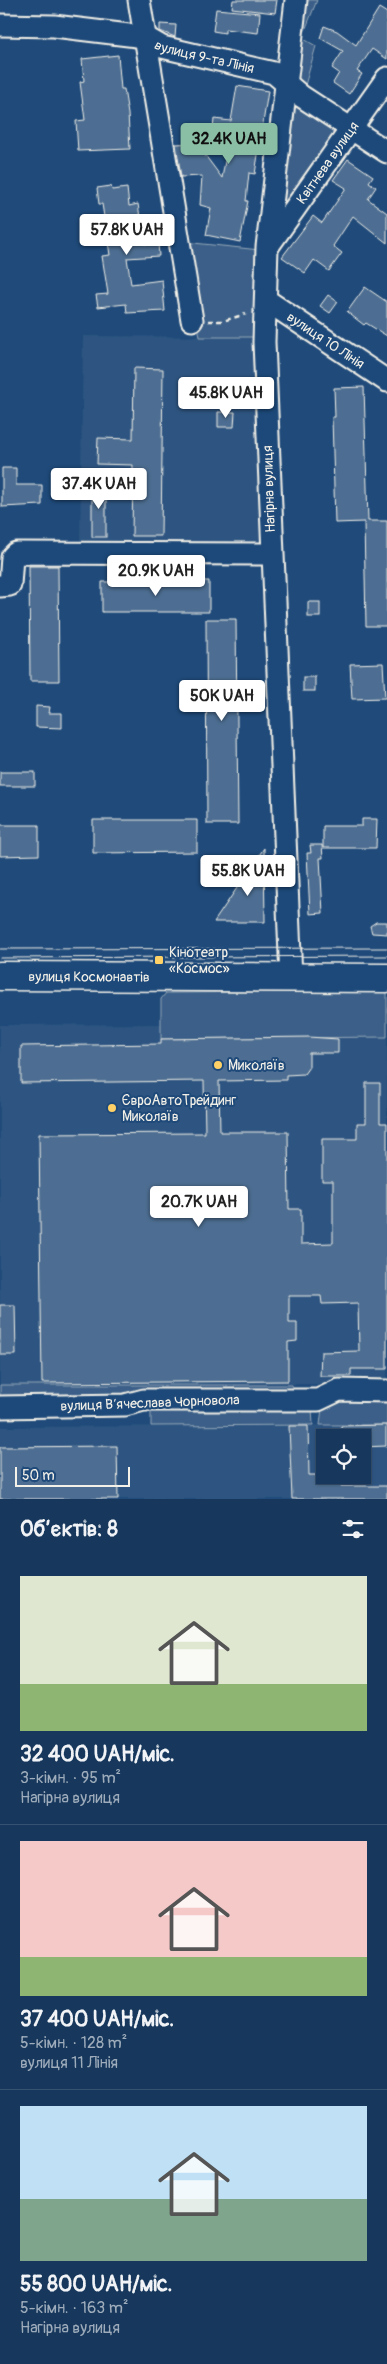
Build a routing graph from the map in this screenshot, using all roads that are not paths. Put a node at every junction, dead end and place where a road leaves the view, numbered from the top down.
1 (139, 0) edge
2 (296, 0) edge
3 (0, 25) edge
4 (145, 37) junction
5 (387, 78) edge
6 (286, 82) junction
7 (353, 129) junction
8 (387, 152) edge
9 (267, 247) junction
10 (266, 300) junction
11 (192, 320) road end
12 (387, 381) edge
13 (272, 554) junction
14 (0, 586) edge
15 (0, 976) edge
16 (290, 978) junction
17 (387, 978) edge
18 (387, 1391) edge
19 (0, 1407) edge

1 - 4 street
2 - 6 street, Нагірна вулиця
3 - 4 street, вулиця 9-та Лінія
4 - 6 street, вулиця 9-та Лінія
4 - 11 street
5 - 7 street, Квітнева вулиця
6 - 7 street, вулиця 9-та Лінія
6 - 9 street, Нагірна вулиця
7 - 8 street, вулиця 9-та Лінія
7 - 9 street, Квітнева вулиця
9 - 10 street, Нагірна вулиця
10 - 12 street, вулиця 10 Лінія
10 - 13 street, Нагірна вулиця
13 - 14 street
13 - 16 street, Нагірна вулиця
15 - 16 main road, вулиця Космонавтів
16 - 17 main road, вулиця Космонавтів
18 - 19 street, вулиця Вʼячеслава Чорновола

